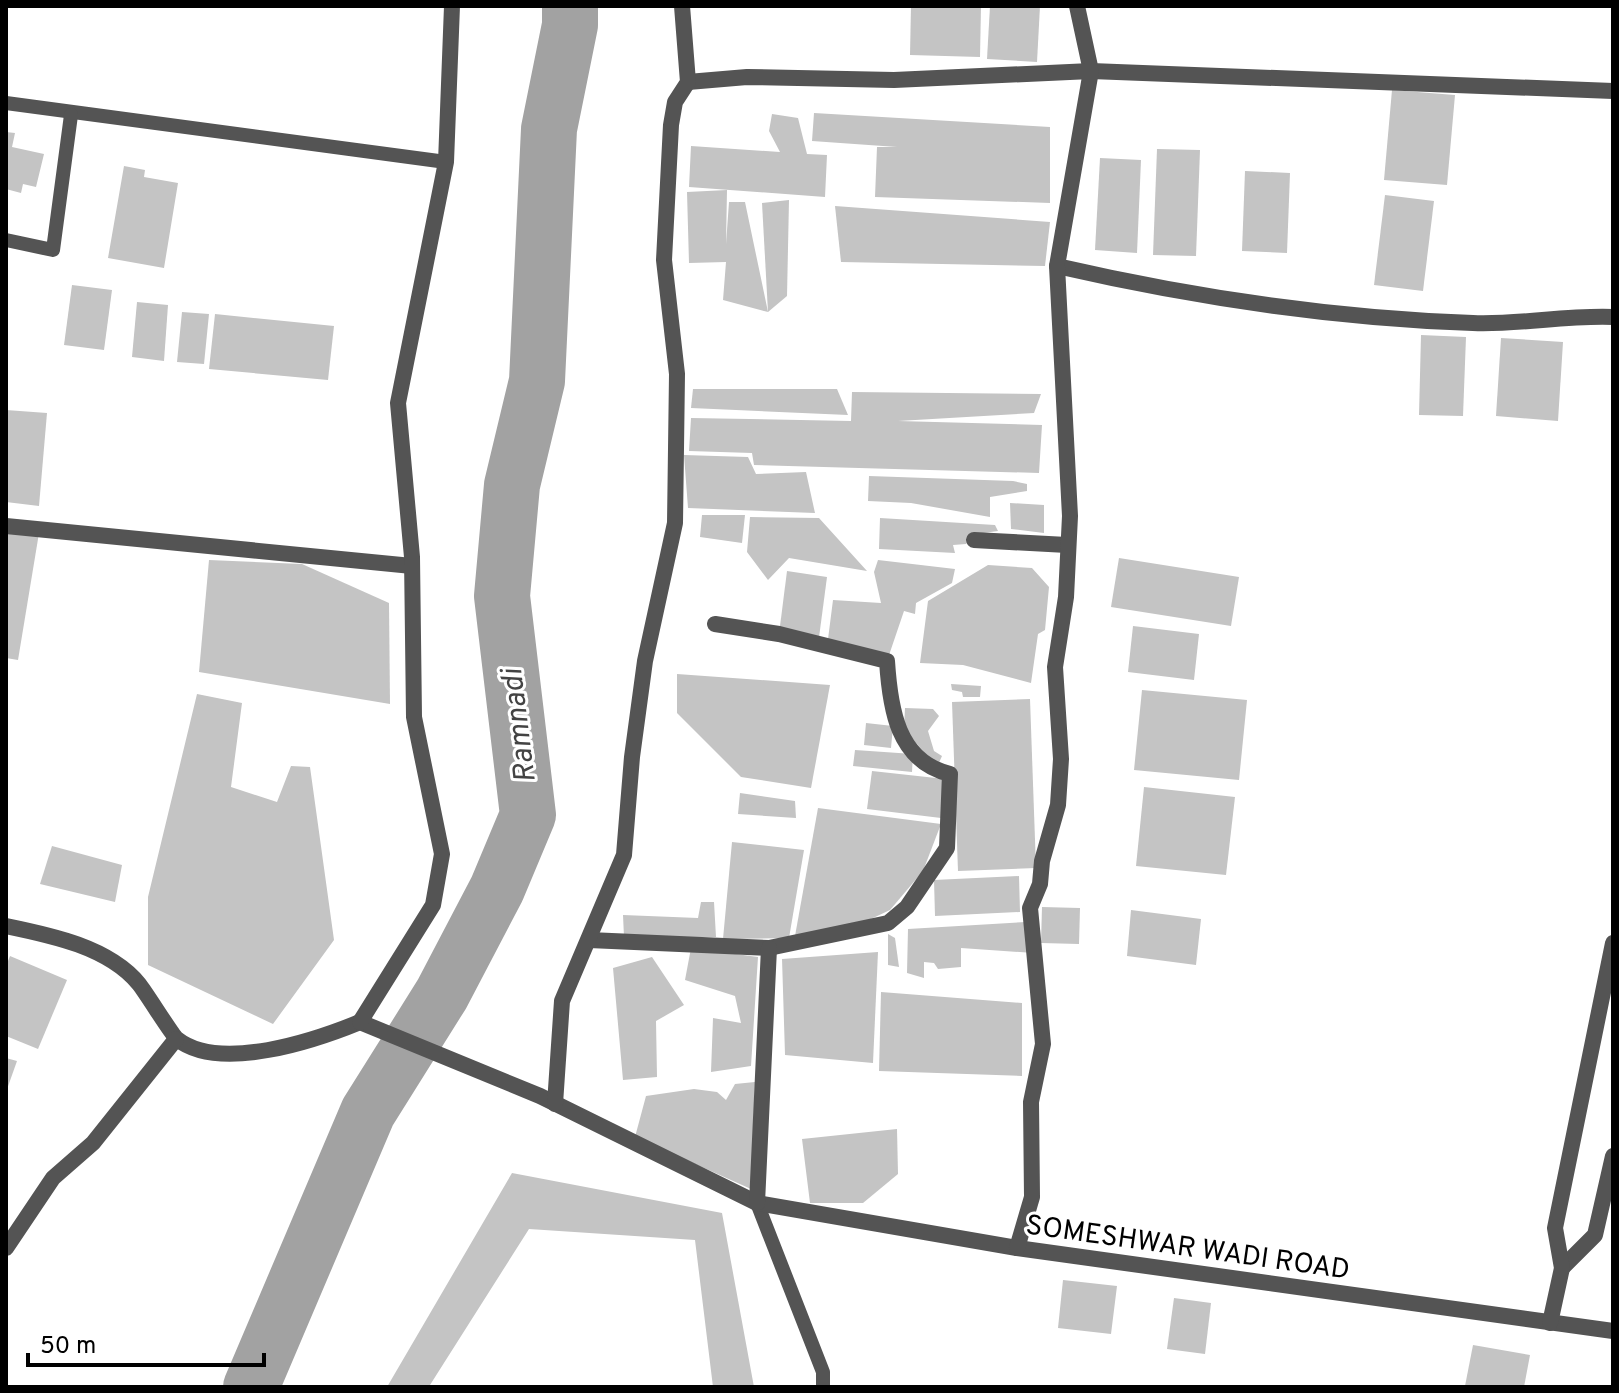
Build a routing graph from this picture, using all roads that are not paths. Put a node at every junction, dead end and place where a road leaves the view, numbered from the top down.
1 (452, 6) edge
2 (682, 6) edge
3 (1077, 6) edge
4 (1091, 71) junction
5 (688, 82) junction
6 (1613, 91) edge
7 (6, 103) edge
8 (71, 115) junction
9 (446, 162) junction
10 (6, 240) edge
11 (1057, 266) junction
12 (1613, 317) edge
13 (6, 526) edge
14 (974, 540) dead end
15 (1067, 545) junction
16 (412, 566) junction
17 (715, 624) dead end
18 (6, 926) edge
19 (589, 940) junction
20 (1613, 943) edge
21 (769, 948) junction
22 (360, 1022) junction
23 (176, 1039) junction
24 (547, 1100) junction
25 (1613, 1156) edge
26 (757, 1203) junction
27 (6, 1248) edge
28 (1017, 1248) junction
29 (1562, 1268) junction
30 (1550, 1323) junction
31 (1613, 1331) edge
32 (823, 1387) edge

1 - 9 street
2 - 5 street
3 - 4 street
4 - 5 street
4 - 6 street
4 - 11 street
5 - 19 street
7 - 8 lane
8 - 9 lane
8 - 10 lane
9 - 16 street
11 - 12 street
11 - 15 street
13 - 16 street
14 - 15 street
15 - 28 street
16 - 22 street
17 - 21 street
18 - 23 street
19 - 21 street
19 - 24 street
20 - 29 street
21 - 26 street
22 - 23 street
22 - 24 street, SOMESHWAR WADI ROAD
23 - 27 street
24 - 26 street, SOMESHWAR WADI ROAD
25 - 29 street
26 - 28 street, SOMESHWAR WADI ROAD
26 - 32 lane
28 - 30 street, SOMESHWAR WADI ROAD
29 - 30 street
30 - 31 street, SOMESHWAR WADI ROAD

